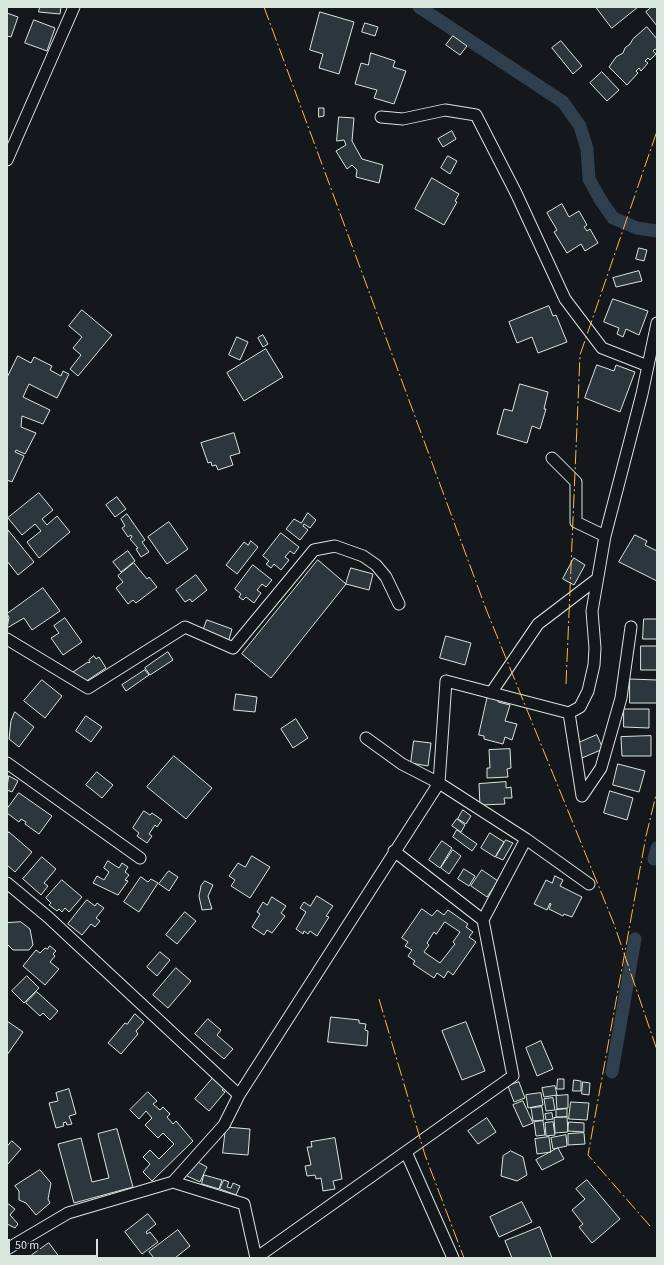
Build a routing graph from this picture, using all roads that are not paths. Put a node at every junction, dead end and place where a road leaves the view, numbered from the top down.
1 (74, 7) edge
2 (381, 117) dead end
3 (7, 160) edge
4 (657, 323) edge
5 (648, 366) junction
6 (552, 458) dead end
7 (605, 536) junction
8 (597, 579) junction
9 (399, 604) dead end
10 (631, 627) dead end
11 (7, 639) edge
12 (491, 693) junction
13 (569, 713) junction
14 (366, 738) dead end
15 (7, 763) edge
16 (439, 782) junction
17 (526, 839) junction
18 (394, 851) junction
19 (140, 858) dead end
20 (7, 883) edge
21 (589, 884) dead end
22 (483, 920) junction
23 (239, 1095) junction
24 (406, 1152) junction
25 (173, 1182) junction
26 (7, 1249) edge
27 (256, 1258) edge
28 (452, 1258) edge

1 - 3 street
2 - 5 street
4 - 5 street
5 - 7 street
6 - 7 street
7 - 8 street
8 - 12 street
8 - 13 street
9 - 11 street
10 - 13 street
12 - 13 street
12 - 16 street
14 - 16 street
15 - 19 street
16 - 17 street
16 - 18 street
17 - 21 street
17 - 22 street
18 - 22 street
18 - 23 street
20 - 23 street
22 - 24 street
23 - 25 street
24 - 27 street
24 - 28 street
25 - 26 street
25 - 27 street

